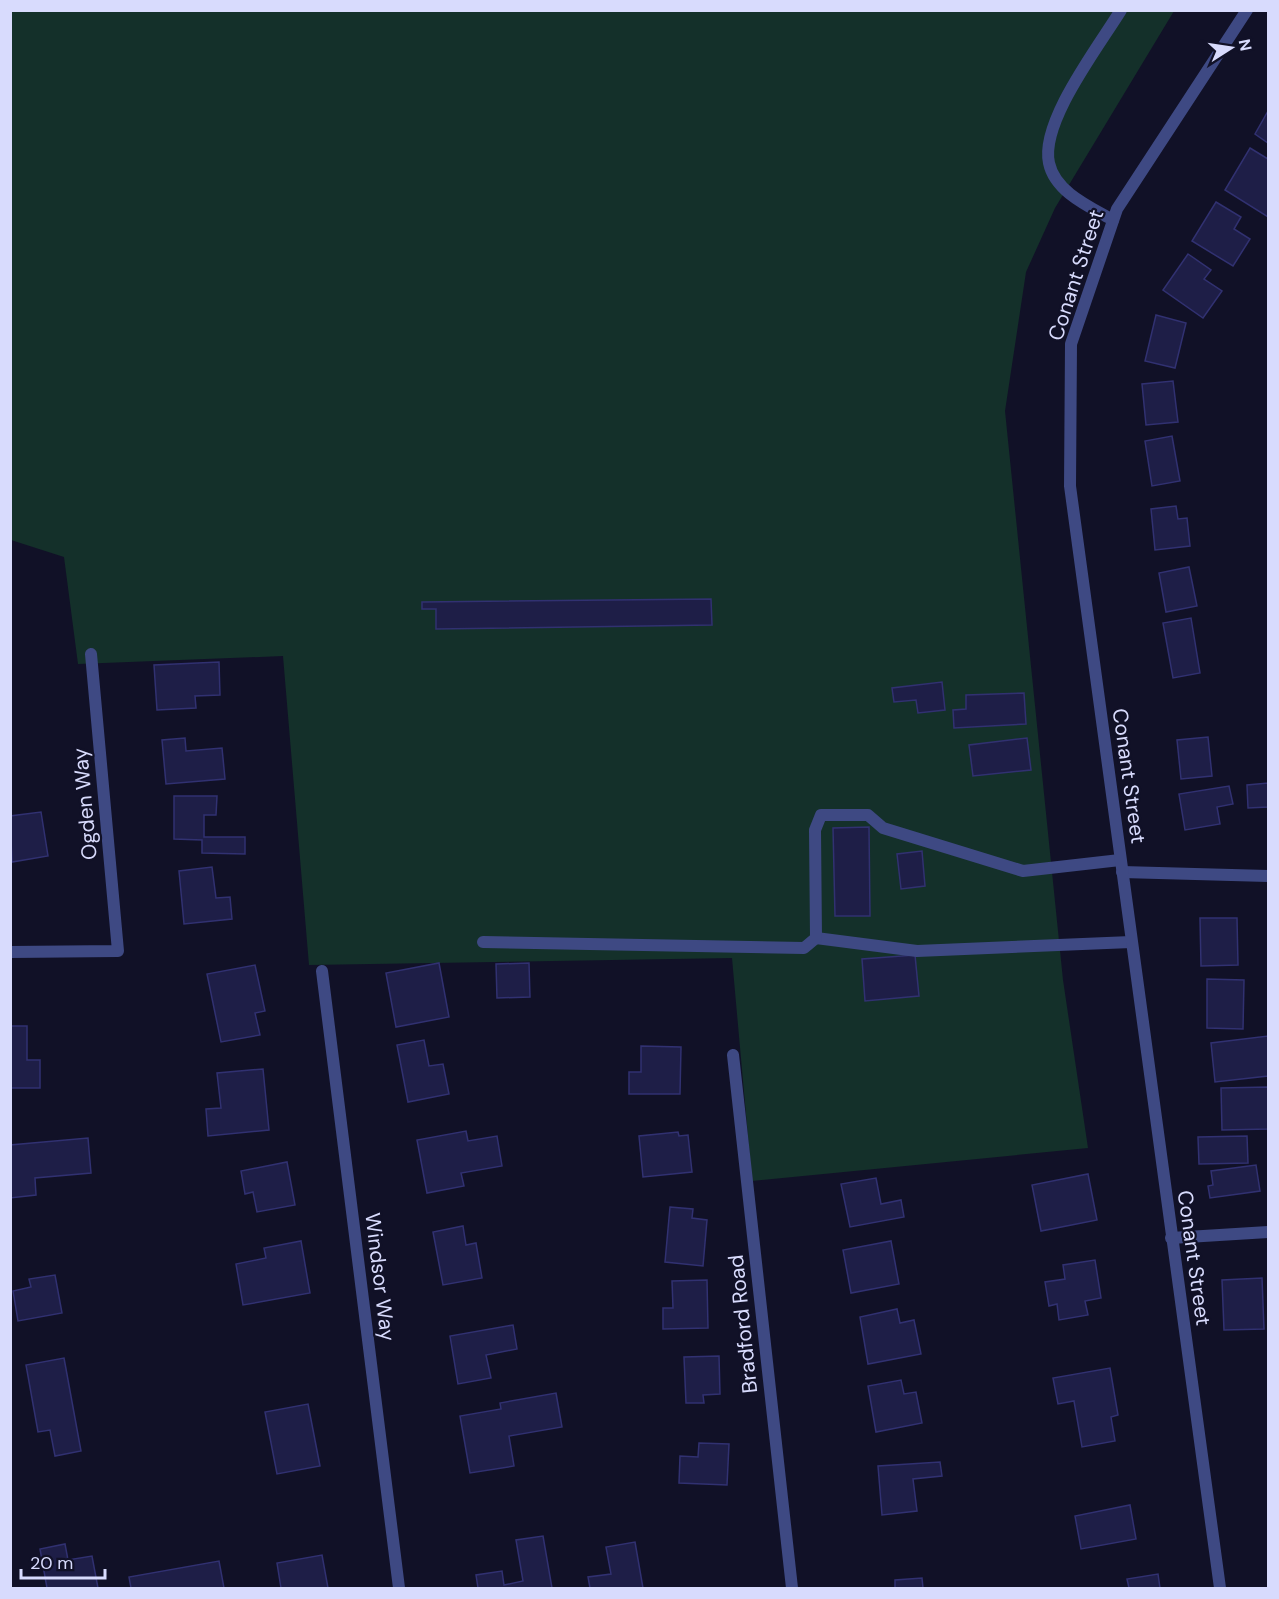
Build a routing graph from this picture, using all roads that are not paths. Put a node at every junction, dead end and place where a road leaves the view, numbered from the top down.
1 (1121, 10) edge
2 (1247, 10) edge
3 (1113, 220) junction
4 (92, 654) dead end
5 (1121, 866) junction
6 (1269, 876) edge
7 (816, 938) junction
8 (483, 942) dead end
9 (1131, 942) junction
10 (10, 952) edge
11 (322, 971) dead end
12 (733, 1055) dead end
13 (1269, 1232) edge
14 (1171, 1238) junction
15 (399, 1588) edge
16 (792, 1588) edge
17 (1220, 1588) edge

1 - 3 street
2 - 3 street, Conant Street
3 - 5 street, Conant Street
4 - 10 street, Ogden Way
5 - 6 street
5 - 7 street
5 - 9 street, Conant Street
7 - 8 street
7 - 9 street
9 - 14 street, Conant Street
11 - 15 street, Windsor Way
12 - 16 street, Bradford Road
13 - 14 street
14 - 17 street, Conant Street

